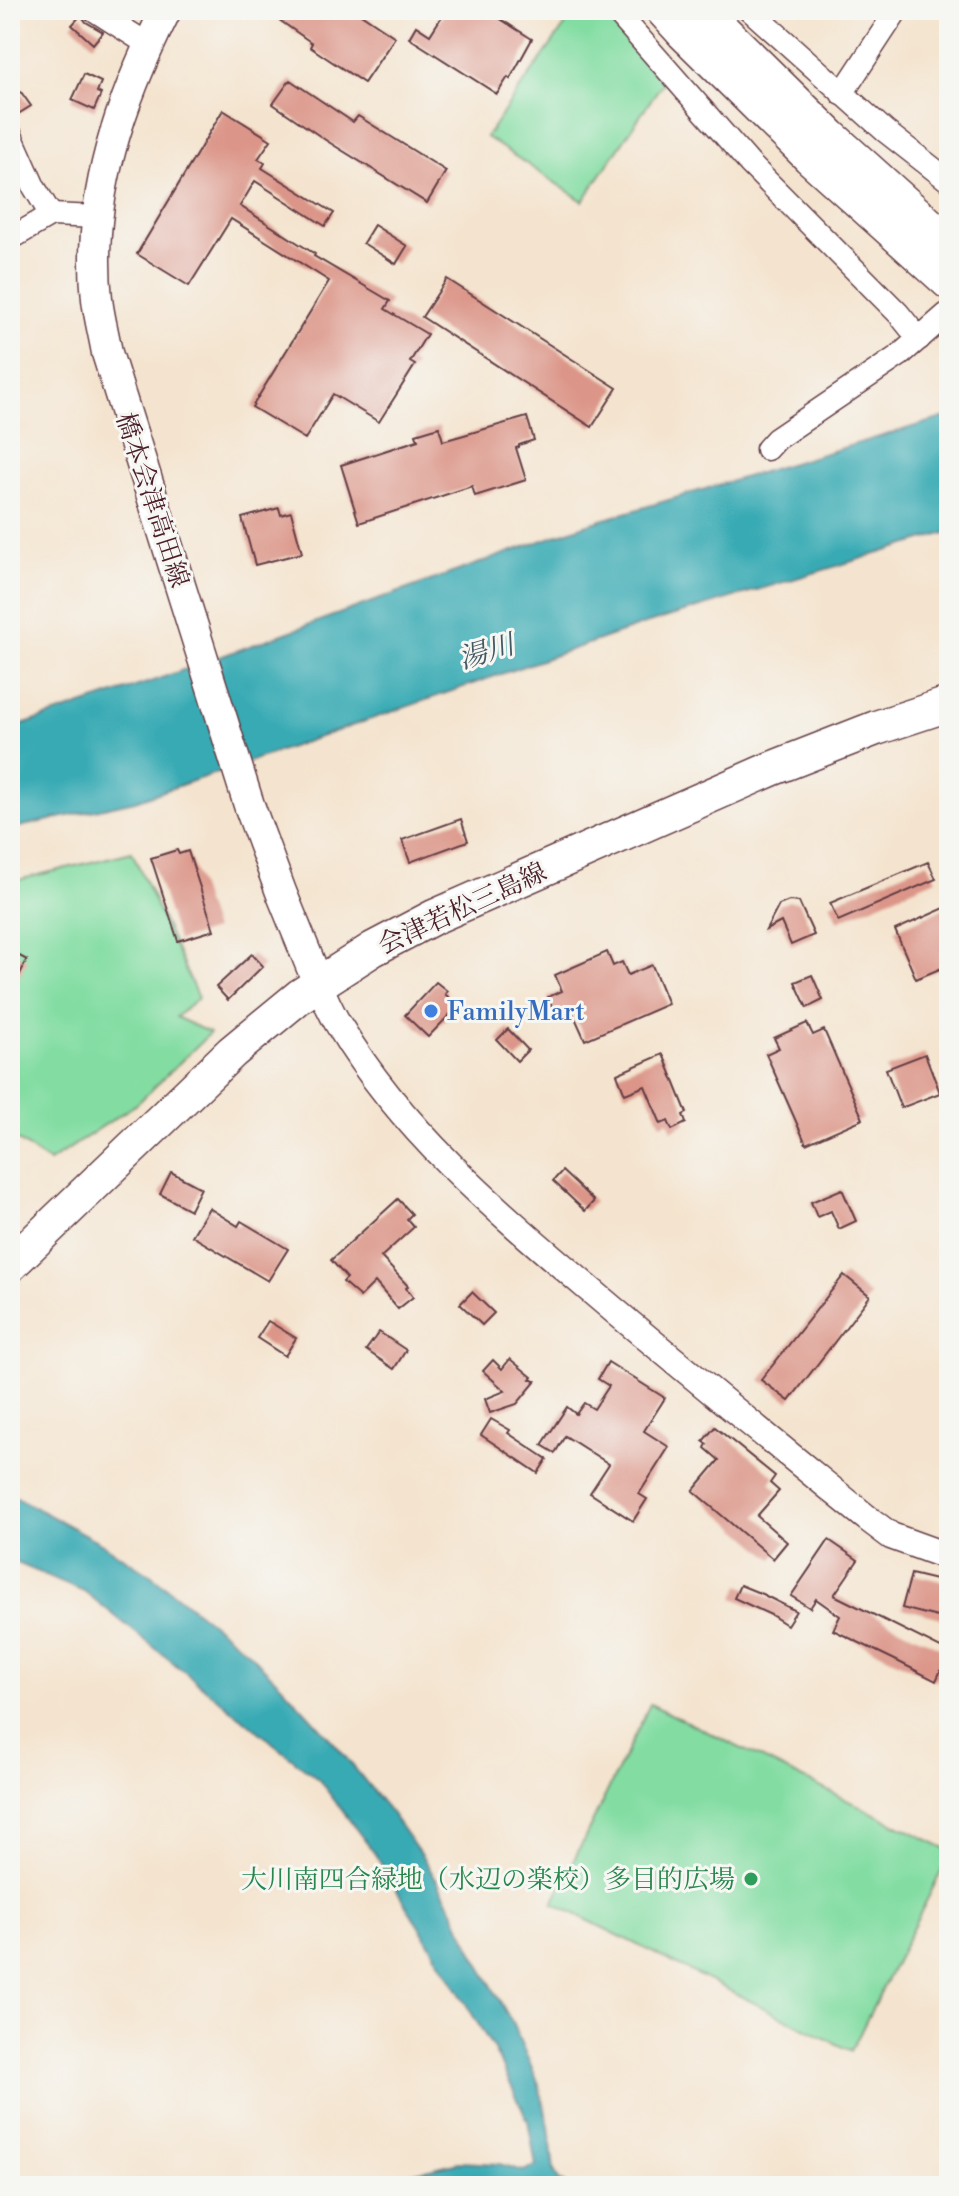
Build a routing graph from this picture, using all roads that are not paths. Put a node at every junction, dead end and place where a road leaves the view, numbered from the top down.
1 (94, 10) edge
2 (166, 10) edge
3 (615, 10) edge
4 (664, 10) edge
5 (701, 10) edge
6 (750, 10) edge
7 (897, 10) edge
8 (149, 45) junction
9 (842, 94) junction
10 (10, 133) edge
11 (949, 181) edge
12 (51, 215) junction
13 (97, 217) junction
14 (10, 239) edge
15 (949, 244) edge
16 (948, 298) edge
17 (919, 339) junction
18 (767, 449) dead end
19 (949, 704) edge
20 (318, 983) junction
21 (10, 1265) edge
22 (949, 1557) edge

1 - 8 street
2 - 8 main road, 橋本会津高田線
3 - 17 street
4 - 16 highway
5 - 15 highway
6 - 9 street
7 - 9 street
8 - 13 main road, 橋本会津高田線
9 - 11 street
10 - 12 street
12 - 13 street
12 - 14 street
13 - 20 main road, 橋本会津高田線
16 - 17 street
17 - 18 street
19 - 20 main road, 会津若松三島線
20 - 21 main road, 会津若松三島線
20 - 22 street

